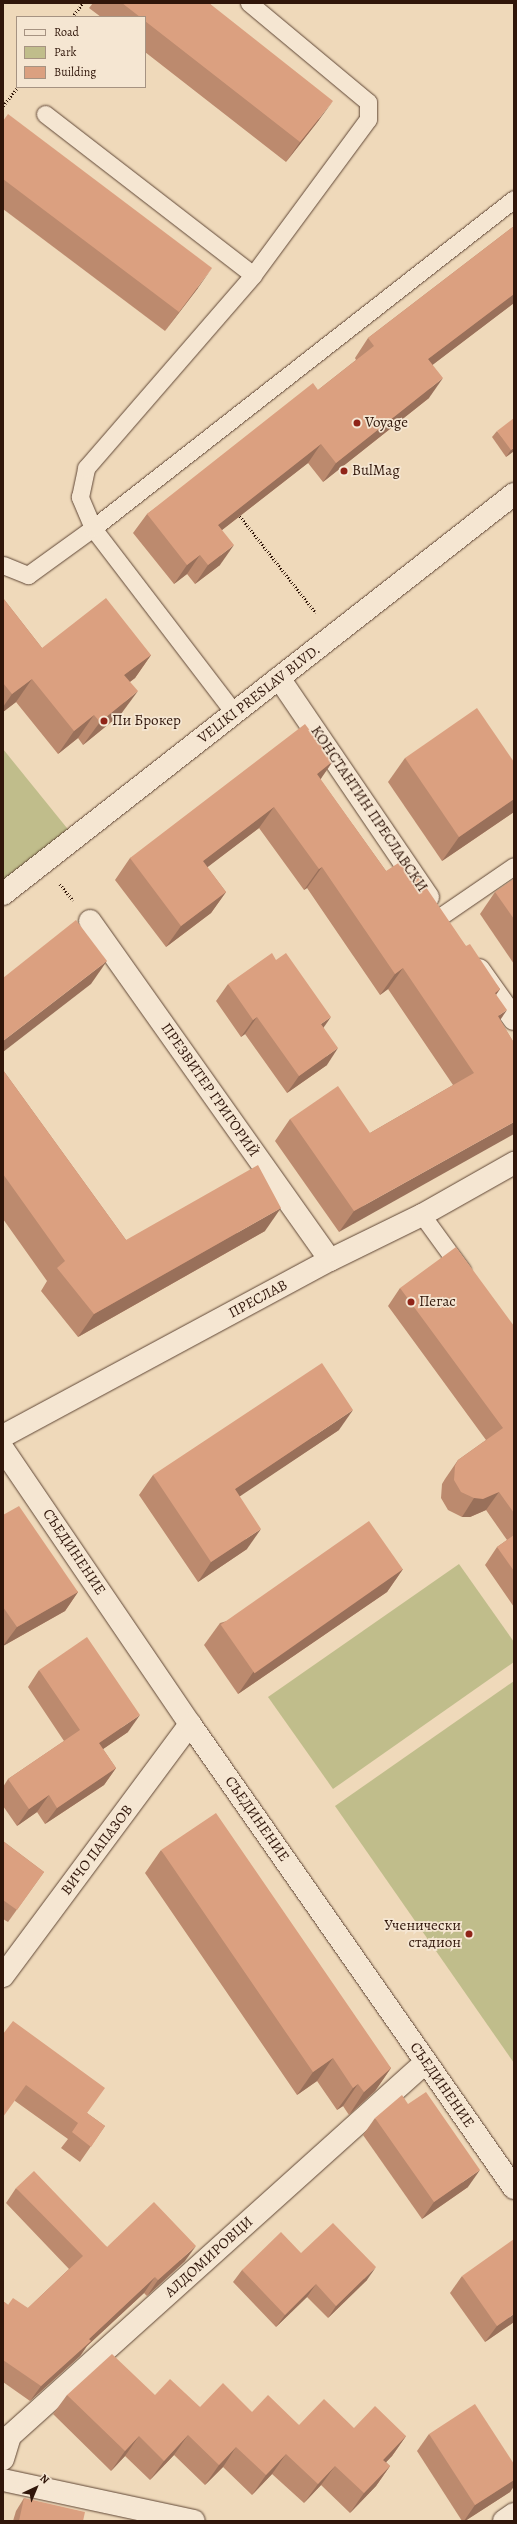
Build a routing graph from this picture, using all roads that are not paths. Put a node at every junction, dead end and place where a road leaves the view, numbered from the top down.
1 (249, 3) edge
2 (45, 114) dead end
3 (514, 199) edge
4 (253, 275) junction
5 (514, 494) edge
6 (93, 528) junction
7 (3, 565) edge
8 (280, 678) junction
9 (235, 714) junction
10 (514, 866) edge
11 (3, 894) edge
12 (441, 916) junction
13 (90, 921) road end
14 (455, 935) edge
15 (468, 955) edge
16 (514, 1019) edge
17 (514, 1163) edge
18 (422, 1215) junction
19 (330, 1260) junction
20 (473, 1286) edge
21 (3, 1436) edge
22 (3, 1449) edge
23 (190, 1724) junction
24 (3, 1976) edge
25 (426, 2062) junction
26 (514, 2188) edge
27 (7, 2433) edge
28 (3, 2458) edge
29 (3, 2480) edge
30 (514, 2514) edge
31 (194, 2521) edge
32 (504, 2521) edge

1 - 4 lane
2 - 4 lane
3 - 6 lane
4 - 6 lane
5 - 8 street, VELIKI PRESLAV BLVD.
6 - 7 lane
6 - 9 lane
8 - 9 street, VELIKI PRESLAV BLVD.
8 - 12 street, КОНСТАНТИН ПРЕСЛАВСКИ
9 - 11 street, VELIKI PRESLAV BLVD.
10 - 12 lane
12 - 14 street, КОНСТАНТИН ПРЕСЛАВСКИ
13 - 19 street, ПРЕЗВИТЕР ГРИГОРИЙ
15 - 16 street
17 - 18 street, ПРЕСЛАВ
18 - 19 street, ПРЕСЛАВ
18 - 20 lane
19 - 21 street, ПРЕСЛАВ
22 - 23 street, СЪЕДИНЕНИЕ
23 - 24 street, ВИЧО ПАПАЗОВ
23 - 25 street, СЪЕДИНЕНИЕ
25 - 26 street, СЪЕДИНЕНИЕ
25 - 27 street, АЛДОМИРОВЦИ
27 - 28 street, АЛДОМИРОВЦИ
29 - 31 street
30 - 32 street

